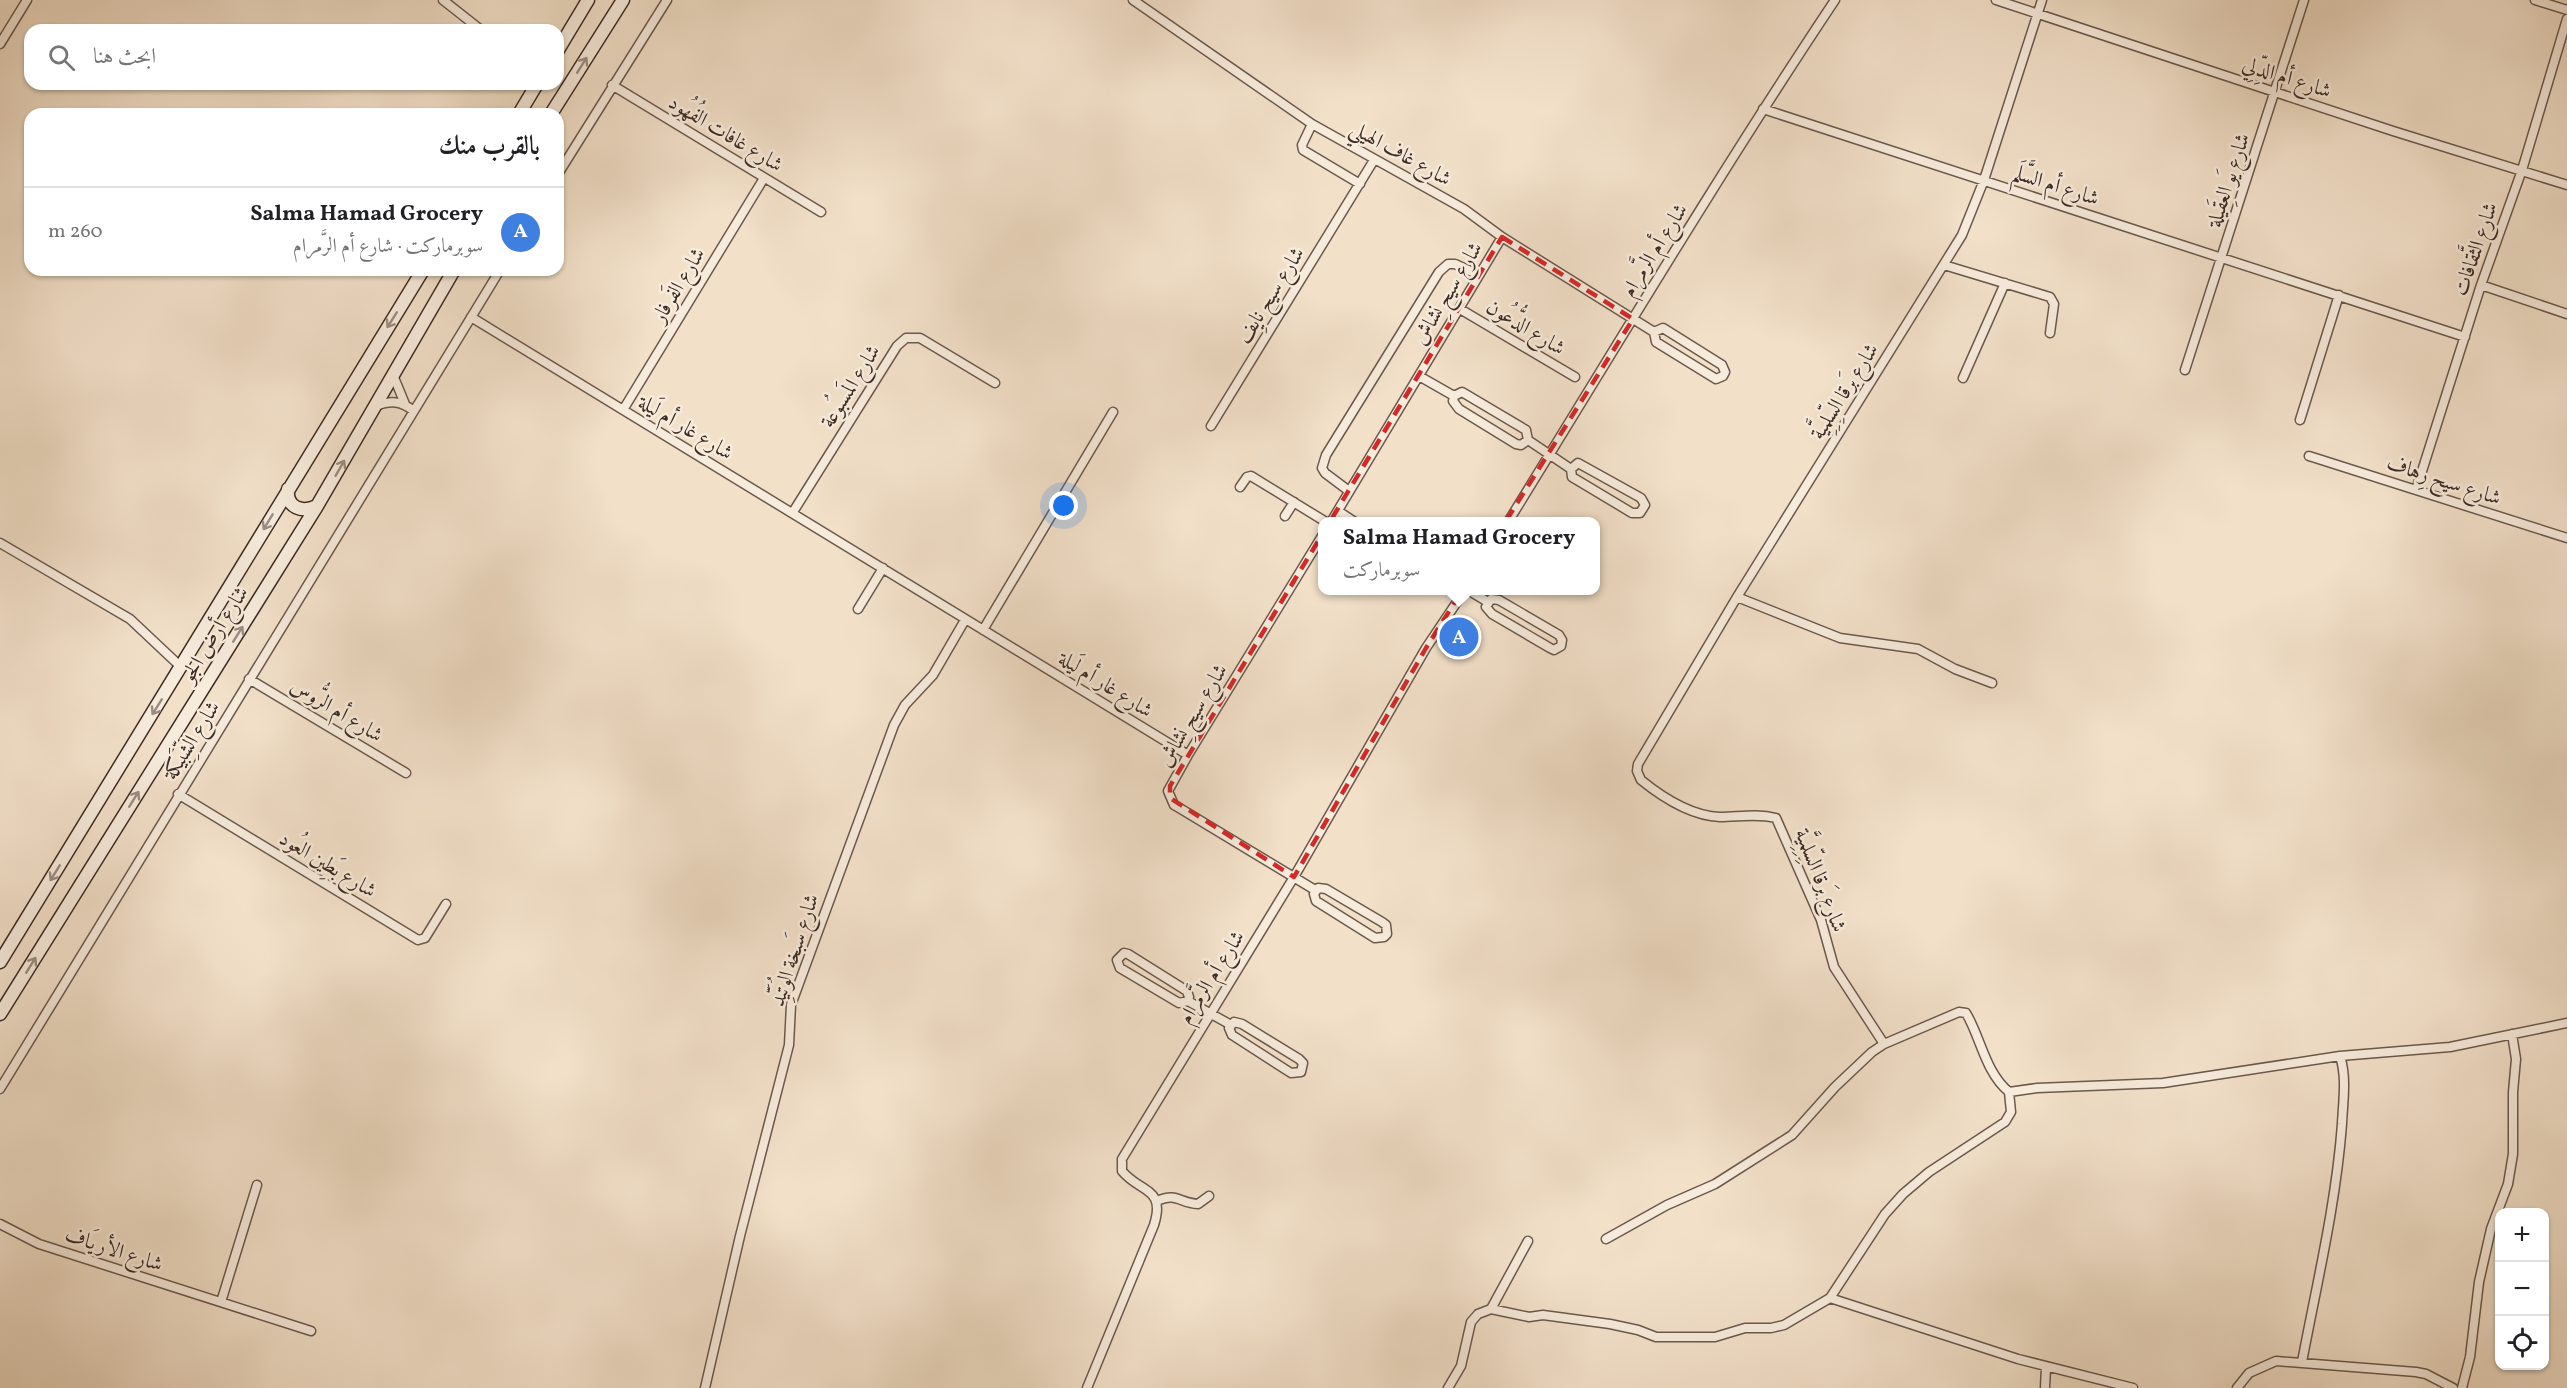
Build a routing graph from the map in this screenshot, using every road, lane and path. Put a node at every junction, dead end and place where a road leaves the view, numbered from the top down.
1 (27, 0) edge
2 (442, 0) edge
3 (588, 0) edge
4 (623, 0) edge
5 (666, 0) edge
6 (1134, 0) edge
7 (1835, 0) edge
8 (1996, 0) edge
9 (2042, 0) edge
10 (2304, 0) edge
11 (2535, 0) edge
12 (2567, 10) edge
13 (2038, 14) junction
14 (2567, 19) edge
15 (473, 24) edge
16 (564, 40) edge
17 (0, 44) edge
18 (612, 85) junction
19 (533, 90) edge
20 (2275, 92) junction
21 (523, 108) edge
22 (555, 108) edge
23 (1763, 109) junction
24 (1312, 124) junction
25 (1374, 160) junction
26 (564, 164) edge
27 (2522, 171) junction
28 (764, 178) junction
29 (1984, 180) junction
30 (1360, 184) junction
31 (2567, 185) edge
32 (821, 212) dead end
33 (1502, 237) junction
34 (2222, 258) junction
35 (1944, 265) junction
36 (1479, 275) junction
37 (419, 276) edge
38 (451, 276) edge
39 (496, 276) edge
40 (2005, 283) junction
41 (2481, 285) junction
42 (2339, 295) junction
43 (1460, 309) junction
44 (2567, 314) edge
45 (471, 317) junction
46 (1632, 319) junction
47 (1654, 332) junction
48 (2050, 333) dead end
49 (2465, 337) junction
50 (2185, 370) dead end
51 (393, 375) junction
52 (1419, 376) junction
53 (1575, 377) dead end
54 (1963, 378) dead end
55 (995, 383) dead end
56 (1454, 396) junction
57 (405, 404) junction
58 (376, 406) junction
59 (623, 410) junction
60 (414, 411) junction
61 (1113, 412) dead end
62 (2300, 420) dead end
63 (1211, 426) dead end
64 (1527, 441) junction
65 (1549, 455) junction
66 (2309, 456) dead end
67 (1571, 469) junction
68 (1240, 487) dead end
69 (288, 489) junction
70 (2416, 490) junction
71 (1349, 491) junction
72 (1294, 502) junction
73 (317, 506) junction
74 (1338, 511) junction
75 (793, 512) junction
76 (1285, 516) dead end
77 (1318, 517) edge
78 (1334, 517) edge
79 (1347, 517) edge
80 (1511, 517) edge
81 (2567, 538) edge
82 (0, 543) edge
83 (1318, 544) edge
84 (883, 568) junction
85 (1464, 595) edge
86 (1475, 595) edge
87 (1737, 597) junction
88 (1488, 602) junction
89 (858, 609) dead end
90 (965, 620) junction
91 (983, 630) junction
92 (181, 668) junction
93 (249, 679) junction
94 (1992, 683) dead end
95 (1188, 755) junction
96 (406, 773) dead end
97 (178, 794) junction
98 (1294, 877) junction
99 (1315, 891) junction
100 (446, 904) dead end
101 (0, 962) edge
102 (1188, 1001) junction
103 (1210, 1013) junction
104 (0, 1014) edge
105 (2567, 1023) edge
106 (1231, 1025) junction
107 (2512, 1034) junction
108 (1884, 1044) junction
109 (2340, 1056) junction
110 (0, 1089) edge
111 (2008, 1092) junction
112 (256, 1185) dead end
113 (1209, 1196) dead end
114 (1157, 1201) junction
115 (0, 1224) edge
116 (1606, 1239) dead end
117 (1528, 1242) dead end
118 (1830, 1298) junction
119 (221, 1302) junction
120 (1491, 1310) junction
121 (311, 1331) dead end
122 (2302, 1362) junction
123 (2046, 1367) junction
124 (705, 1388) edge
125 (1087, 1388) edge
126 (1448, 1388) edge
127 (2045, 1388) edge
128 (2133, 1388) edge
129 (2236, 1388) edge
130 (2453, 1388) edge
131 (2463, 1388) edge

1 - 17 street
2 - 15 street
3 - 16 main road
22 -> 4 main road
5 - 18 street
6 - 24 street, شارع غاف الهيلي
7 - 23 street, شارع أم الرَّمرام
8 - 13 street, شارع أم الدِّلِي
9 - 13 street, شارع بَرقا السِّلِمِيَّة
10 - 20 street, شارع يَو العِقَيلة
11 - 12 street
13 - 20 street, شارع أم الدِّلِي
13 - 29 street, شارع بَرقا السِّلِمِيَّة
14 - 27 street, شارع الثَّقافات
18 - 26 street
18 - 28 street, شارع غافات الفُهُود
19 - 21 main road
20 - 27 street, شارع أم الدِّلِي
20 - 34 street, شارع يَو العِقَيلة
23 - 29 street, شارع أم السَّلَم
23 - 46 street, شارع أم الرَّمرام
24 - 25 street, شارع غاف الهيلي
24 - 30 street
25 - 30 street, شارع سيح نايِف
25 - 33 street, شارع غاف الهيلي
27 - 31 street, شارع أم الدِّلِي
27 - 41 street, شارع الثَّقافات
28 - 32 street, شارع غافات الفُهُود
28 - 59 street, شارع الفَرفار
29 - 34 street, شارع أم السَّلَم
29 - 35 street, شارع بَرقا السِّلِمِيَّة
30 - 63 street, شارع سيح نايِف
33 - 36 street, شارع سيح نِشاش
33 - 46 street, شارع غاف الهيلي
34 - 42 street, شارع أم السَّلَم
34 - 50 street, شارع يَو العِقَيلة
35 - 40 street
35 - 87 street, شارع بَرقا السِّلِمِيَّة
36 - 43 street, شارع سيح نِشاش
36 - 71 street
37 -> 69 main road, شارع أرض الجو
38 - 51 main road, شارع أرض الجو
39 - 45 street, شارع الشِّبَيكة
40 - 48 street
40 - 54 street
41 - 44 street
41 - 49 street, شارع الثَّقافات
42 - 49 street, شارع أم السَّلَم
42 - 62 street
43 - 52 street, شارع سيح نِشاش
43 - 53 street, شارع الدُّعُون
45 - 59 street, شارع غار أم لَيلة
45 - 60 street, شارع الشِّبَيكة
46 - 47 street, شارع غاف الهيلي
46 - 65 street, شارع أم الرَّمرام
47 - 47 street, شارع غاف الهيلي
49 - 70 street, شارع الثَّقافات
51 - 57 street
51 - 58 main road, شارع أرض الجو
52 - 56 street
52 - 71 street, شارع سيح نِشاش
55 - 75 street, شارع المَسبُوعة
56 - 64 street
56 - 64 street
57 - 58 street
57 - 60 street
73 -> 58 main road, شارع أرض الجو
59 - 75 street, شارع غار أم لَيلة
60 - 93 street, شارع الشِّبَيكة
61 - 91 street
64 - 65 street
65 - 67 street
65 - 80 street, شارع أم الرَّمرام
66 - 70 street, شارع سيح رِهاف
67 - 67 street
68 - 72 street
69 - 73 main road
69 -> 92 main road, شارع أرض الجو
70 - 81 street, شارع سيح رِهاف
71 - 74 street, شارع سيح نِشاش
72 - 76 street
72 - 77 street
104 -> 73 main road, شارع أرض الجو
74 - 78 street, شارع سيح نِشاش
74 - 79 street
75 - 84 street, شارع غار أم لَيلة
82 - 92 street
83 - 95 street, شارع سيح نِشاش
84 - 89 street
84 - 90 street, شارع غار أم لَيلة
85 - 98 street, شارع أم الرَّمرام
86 - 88 street
87 - 94 street
87 - 108 street, شارع بَرقا السِّلِمِيَّة
88 - 88 street
90 - 91 street, شارع غار أم لَيلة
90 - 124 street, شارع سَبخة الوُتَيِّد
91 - 95 street, شارع غار أم لَيلة
92 -> 101 main road, شارع أرض الجو
93 - 96 street, شارع أم الرُّوس
93 - 97 street, شارع الشِّبَيكة
95 - 98 street, شارع سيح نِشاش
97 - 100 street, شارع بَطِين العُود
97 - 110 street, شارع الشِّبَيكة
98 - 99 street, شارع سيح نِشاش
98 - 103 street, شارع أم الرَّمرام
99 - 99 street, شارع سيح نِشاش
102 - 102 street
102 - 103 street
103 - 106 street
103 - 114 street, شارع أم الرَّمرام
105 - 107 street
106 - 106 street
107 - 109 street
107 - 131 street
108 - 111 street
108 - 116 street
109 - 111 street
109 - 122 street
111 - 118 street
112 - 119 street
113 - 114 street
114 - 125 street
115 - 119 street, شارع الأريَاف
117 - 120 street
118 - 120 street
118 - 123 street
119 - 121 street, شارع الأريَاف
120 - 126 street
122 - 129 street
122 - 130 street
123 - 127 street
123 - 128 street

